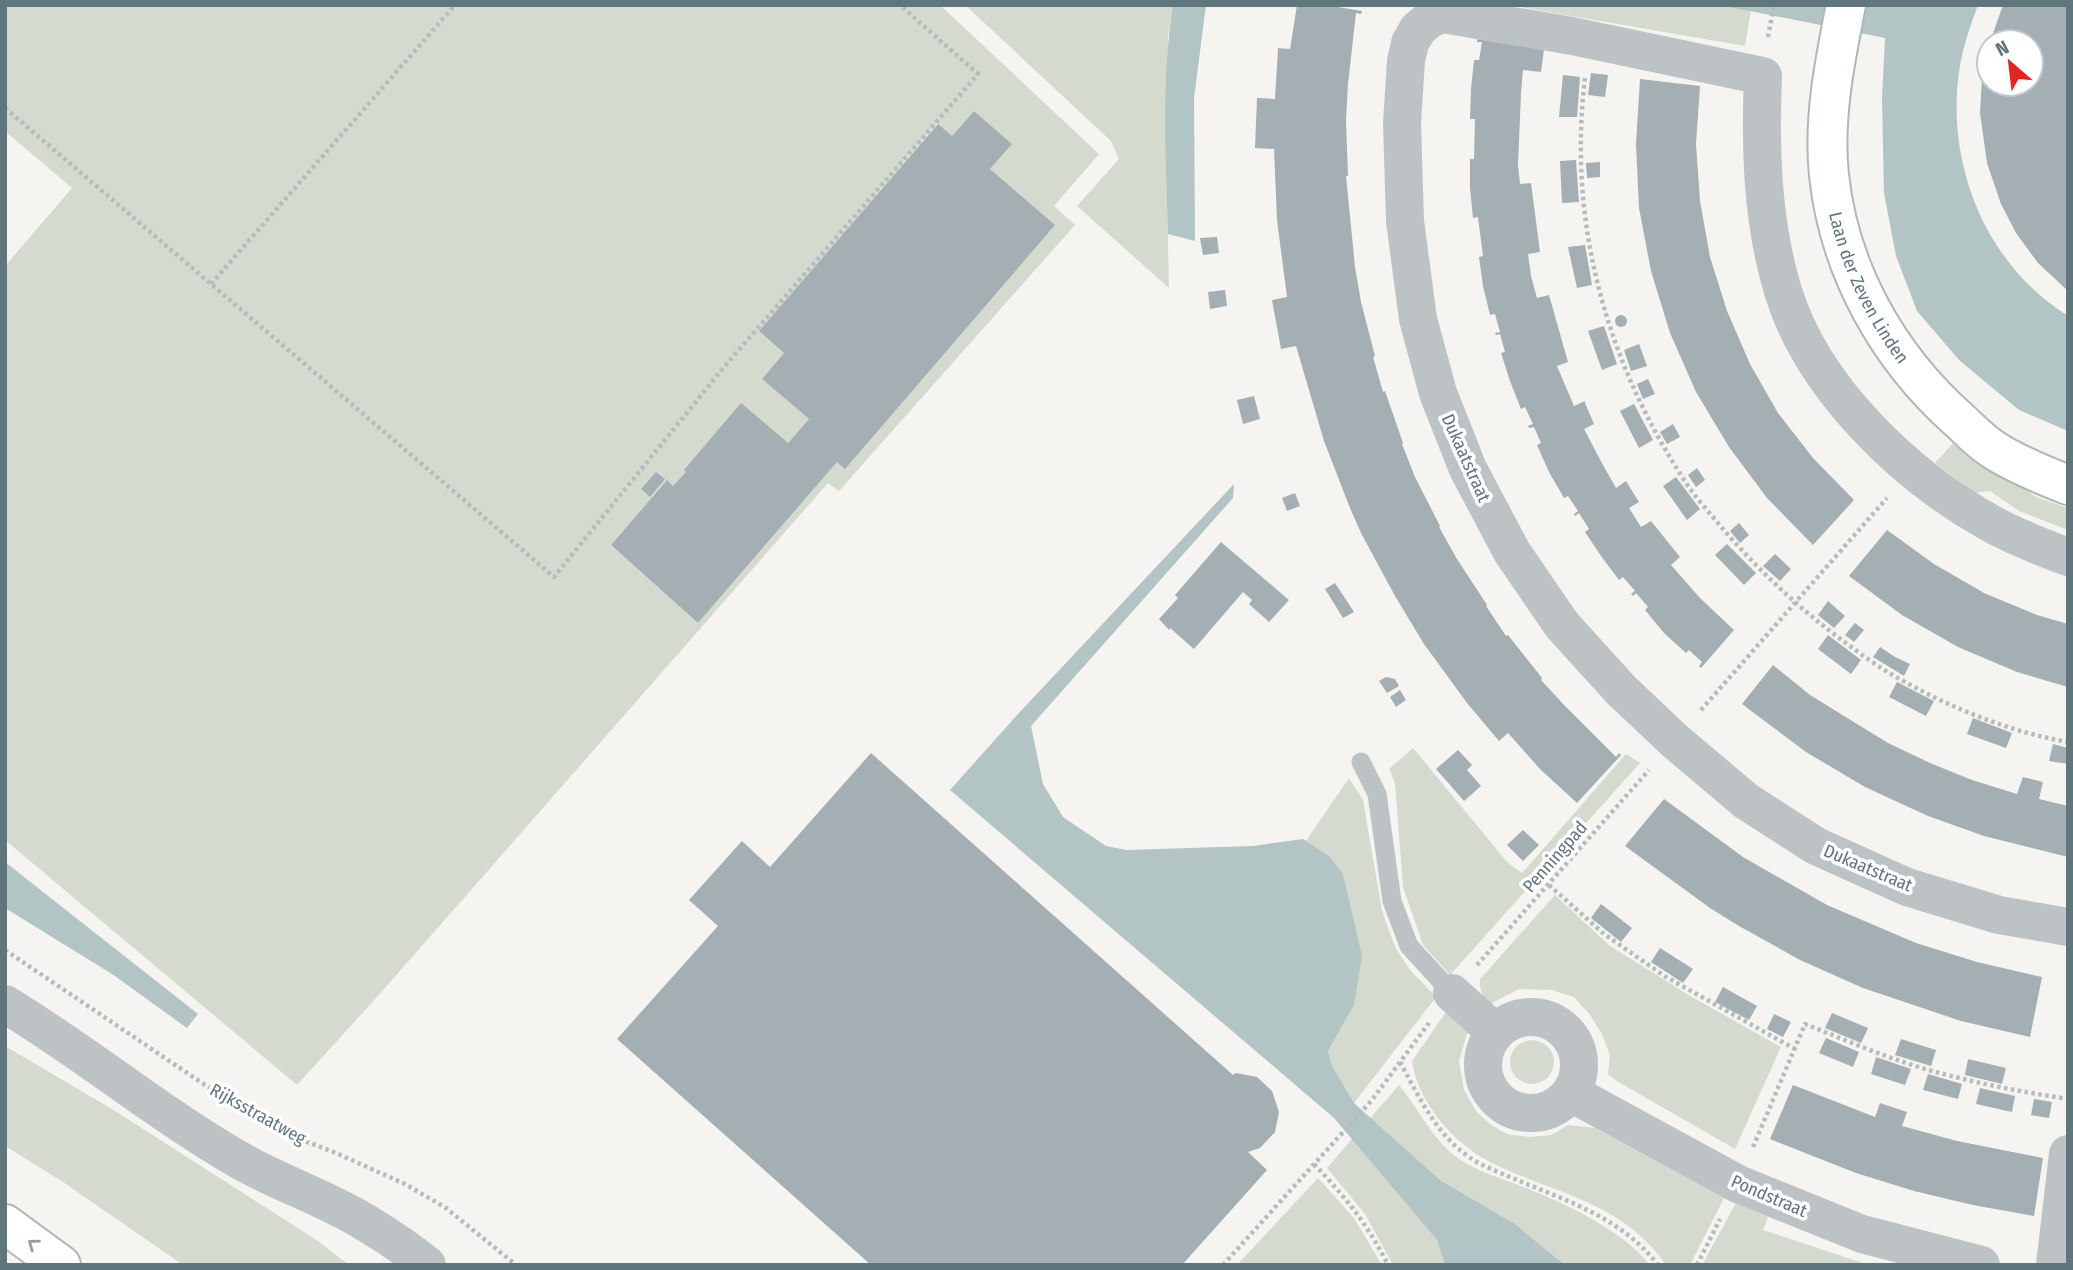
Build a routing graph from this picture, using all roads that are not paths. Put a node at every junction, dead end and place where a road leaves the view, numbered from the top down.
1 (1846, 5) edge
2 (2068, 485) edge
3 (2068, 556) edge
4 (1361, 762) dead end
5 (2068, 927) edge
6 (1452, 993) joint
7 (5, 1004) edge
8 (1495, 1032) junction
9 (1571, 1093) junction
10 (2068, 1154) edge
11 (5, 1224) edge
12 (61, 1265) edge
13 (427, 1265) edge
14 (1981, 1265) edge
15 (2055, 1265) edge

1 - 2 main road, Laan der Zeven Linden
3 - 5 street, Dukaatstraat
4 - 6 lane
6 - 8 street
7 - 13 street
8 - 9 street
8 - 9 street
9 - 14 street, Pondstraat
10 - 15 street
12 -> 11 main road

